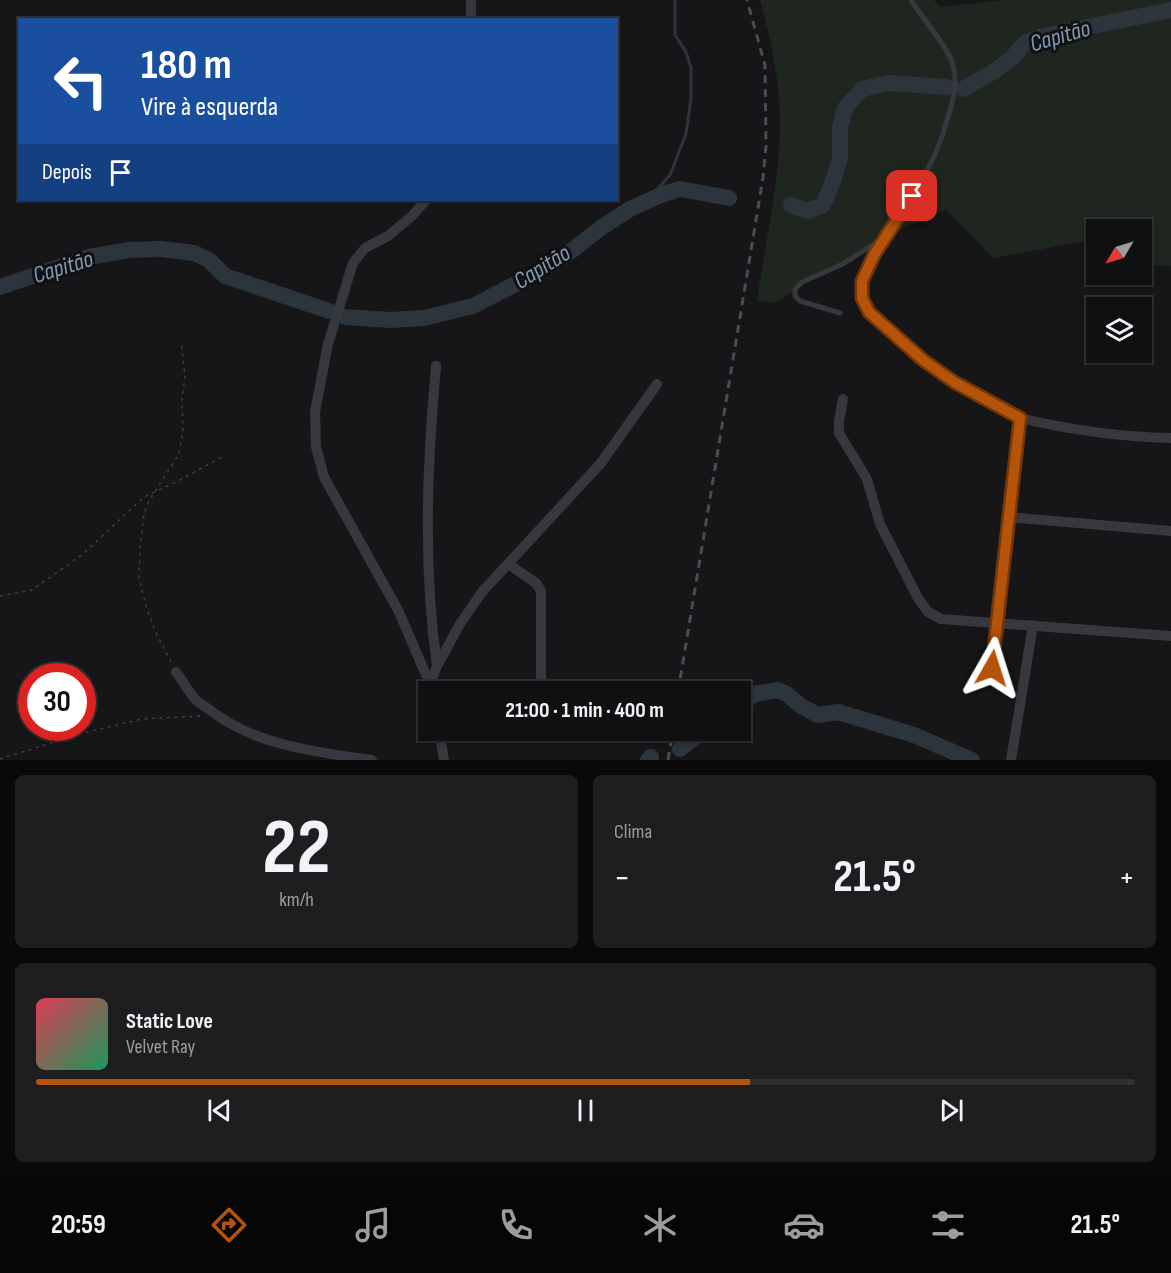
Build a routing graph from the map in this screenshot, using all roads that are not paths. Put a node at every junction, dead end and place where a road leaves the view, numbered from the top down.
1 (471, 0) edge
2 (911, 0) edge
3 (471, 18) edge
4 (425, 201) edge
5 (887, 236) junction
6 (840, 313) dead end
7 (436, 366) dead end
8 (657, 384) dead end
9 (843, 399) dead end
10 (1020, 418) junction
11 (1171, 438) edge
12 (1008, 517) junction
13 (1171, 531) edge
14 (508, 564) junction
15 (997, 622) junction
16 (1033, 625) junction
17 (1171, 636) edge
18 (437, 666) junction
19 (992, 668) dead end
20 (176, 672) road end
21 (428, 681) edge
22 (433, 681) edge
23 (541, 681) edge
24 (441, 741) edge
25 (329, 757) edge
26 (372, 760) edge
27 (444, 760) edge
28 (1011, 760) edge

1 - 3 street
2 - 5 lane
4 - 21 street
5 - 6 lane
5 - 10 lane
7 - 18 street
8 - 14 street
9 - 15 street
10 - 11 street
10 - 12 street
12 - 13 street
12 - 15 street
14 - 18 street
14 - 23 street
15 - 16 street
15 - 19 street
16 - 17 street
16 - 28 street
18 - 22 street
20 - 25 street
24 - 27 street
25 - 26 street

